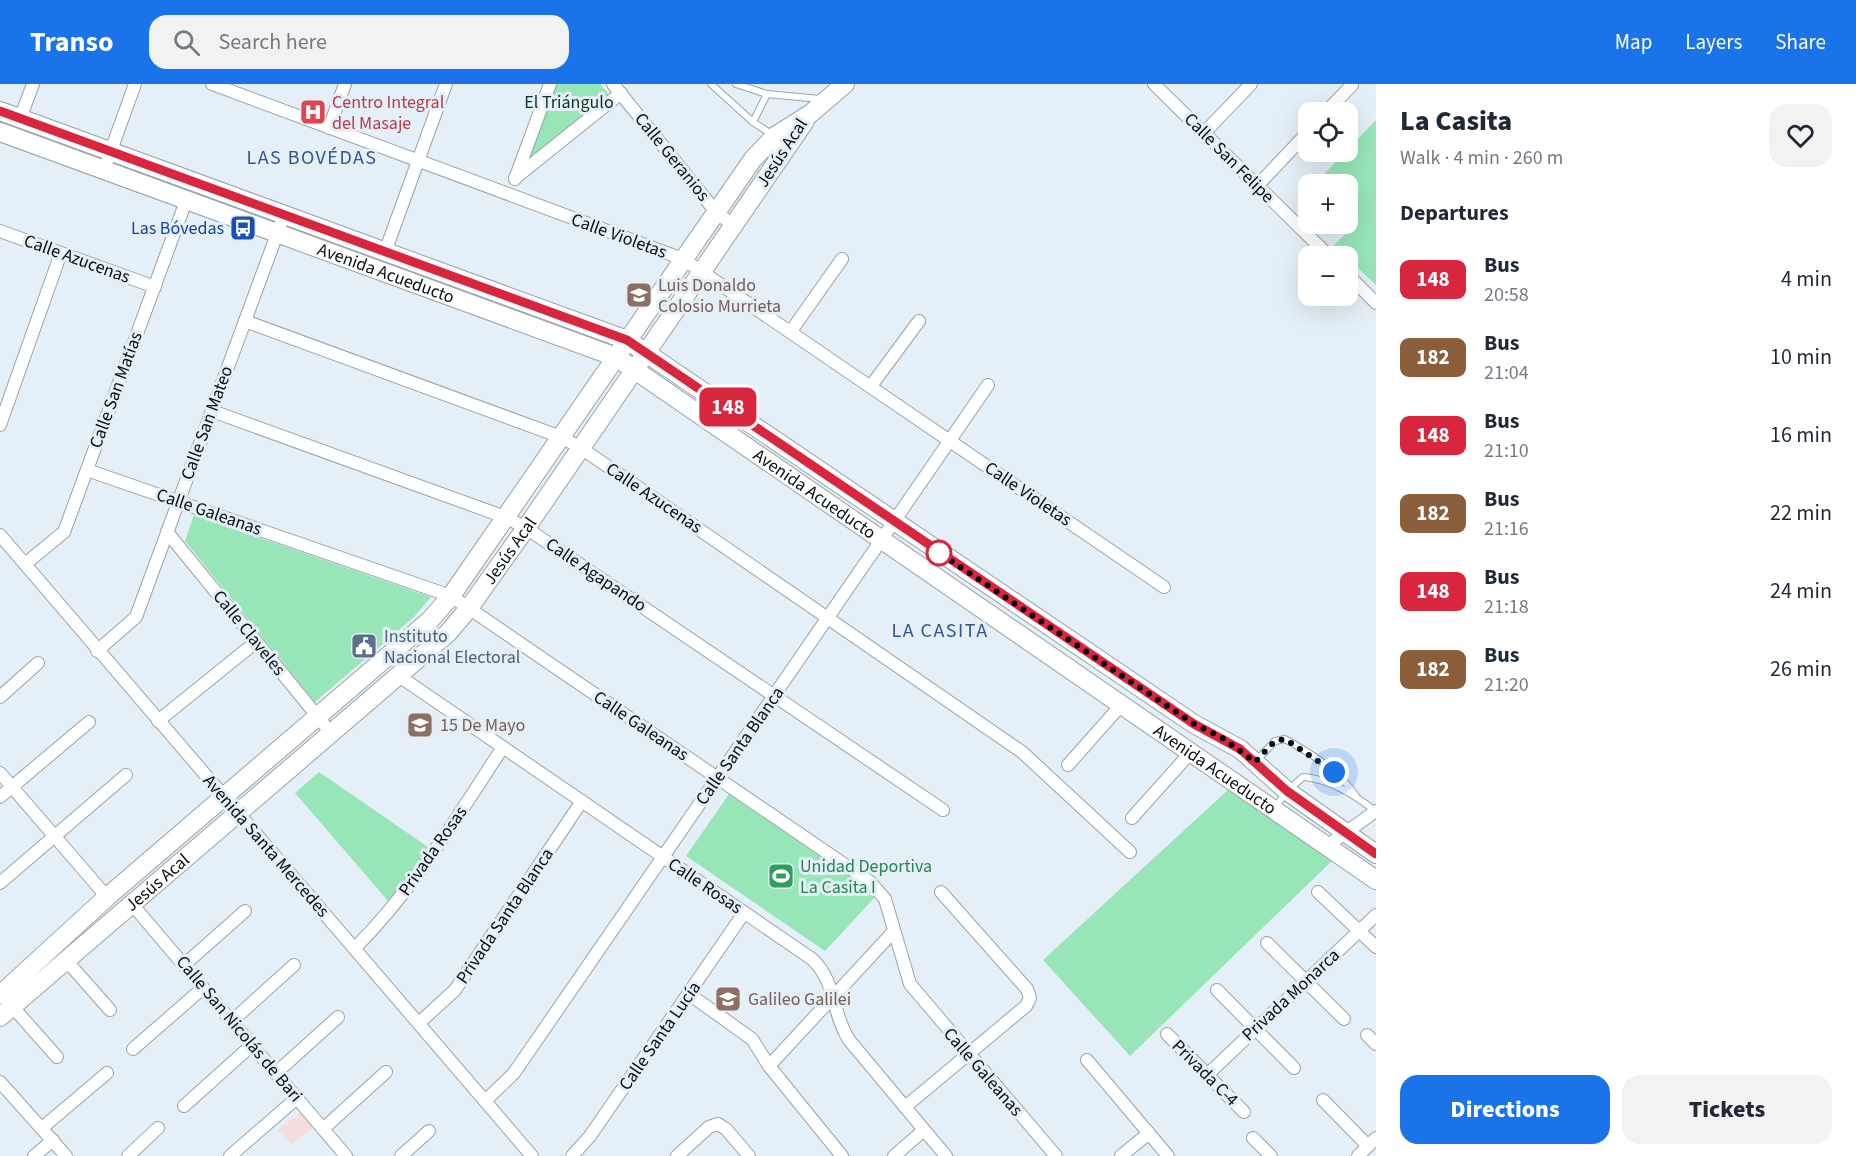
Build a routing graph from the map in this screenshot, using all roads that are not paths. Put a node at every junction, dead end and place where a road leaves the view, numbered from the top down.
1 (33, 84) edge
2 (135, 84) edge
3 (212, 84) edge
4 (345, 84) edge
5 (446, 84) edge
6 (550, 84) edge
7 (711, 84) edge
8 (723, 84) edge
9 (736, 84) edge
10 (845, 84) edge
11 (1154, 84) edge
12 (1251, 84) edge
13 (1352, 85) edge
14 (239, 89) edge
15 (617, 89) edge
16 (717, 90) junction
17 (767, 94) junction
18 (827, 99) junction
19 (1336, 102) edge
20 (0, 111) edge
21 (810, 114) junction
22 (20, 119) junction
23 (753, 122) junction
24 (329, 128) junction
25 (0, 132) edge
26 (1204, 133) junction
27 (775, 136) junction
28 (1298, 143) edge
29 (110, 152) junction
30 (418, 162) junction
31 (104, 170) junction
32 (515, 178) junction
33 (1257, 186) junction
34 (509, 196) junction
35 (186, 201) junction
36 (716, 212) junction
37 (284, 215) junction
38 (734, 226) junction
39 (0, 231) edge
40 (277, 234) junction
41 (1319, 246) edge
42 (385, 252) junction
43 (61, 253) junction
44 (683, 259) junction
45 (842, 259) dead end
46 (703, 271) junction
47 (1358, 285) edge
48 (155, 287) junction
49 (1376, 303) edge
50 (245, 321) junction
51 (919, 321) dead end
52 (791, 331) junction
53 (627, 340) junction
54 (647, 352) junction
55 (616, 357) junction
56 (636, 369) junction
57 (988, 385) dead end
58 (871, 386) junction
59 (212, 411) junction
60 (0, 425) edge
61 (561, 437) junction
62 (951, 440) junction
63 (581, 448) junction
64 (87, 470) junction
65 (178, 502) junction
66 (505, 517) junction
67 (894, 523) junction
68 (526, 528) junction
69 (167, 532) junction
70 (0, 535) edge
71 (882, 539) junction
72 (25, 564) junction
73 (1164, 587) dead end
74 (451, 596) junction
75 (469, 608) junction
76 (828, 618) junction
77 (256, 642) junction
78 (97, 651) junction
79 (38, 663) dead end
80 (399, 675) junction
81 (775, 695) junction
82 (0, 697) edge
83 (1122, 704) junction
84 (317, 717) junction
85 (158, 721) junction
86 (89, 722) dead end
87 (331, 733) junction
88 (503, 747) junction
89 (1191, 752) junction
90 (1255, 762) junction
91 (1068, 765) dead end
92 (0, 773) edge
93 (126, 775) dead end
94 (718, 778) junction
95 (12, 787) junction
96 (1287, 791) junction
97 (1356, 796) junction
98 (0, 797) edge
99 (224, 797) junction
100 (582, 801) junction
101 (1274, 809) junction
102 (943, 810) dead end
103 (1376, 811) edge
104 (237, 812) junction
105 (1132, 818) dead end
106 (1345, 833) junction
107 (54, 836) junction
108 (1327, 846) junction
109 (1130, 852) dead end
110 (1376, 854) edge
111 (663, 857) junction
112 (1376, 880) edge
113 (0, 883) edge
114 (941, 892) dead end
115 (1318, 892) dead end
116 (106, 897) junction
117 (131, 903) junction
118 (245, 911) dead end
119 (744, 913) junction
120 (1376, 915) edge
121 (894, 931) junction
122 (1358, 932) junction
123 (1268, 943) dead end
124 (1376, 947) edge
125 (355, 948) junction
126 (65, 959) junction
127 (184, 965) junction
128 (294, 965) dead end
129 (1306, 981) junction
130 (203, 988) junction
131 (1217, 990) dead end
132 (689, 994) junction
133 (833, 996) junction
134 (4, 1006) edge
135 (110, 1010) dead end
136 (338, 1017) dead end
137 (1344, 1019) dead end
138 (232, 1021) junction
139 (419, 1023) junction
140 (1256, 1029) junction
141 (1167, 1034) dead end
142 (252, 1045) junction
143 (134, 1049) dead end
144 (968, 1055) junction
145 (57, 1057) dead end
146 (1087, 1060) dead end
147 (769, 1066) junction
148 (1294, 1068) dead end
149 (387, 1072) dead end
150 (107, 1073) dead end
151 (276, 1073) junction
152 (1207, 1075) junction
153 (0, 1082) edge
154 (297, 1098) junction
155 (1323, 1100) dead end
156 (485, 1101) junction
157 (184, 1106) dead end
158 (905, 1107) junction
159 (1244, 1112) dead end
160 (42, 1128) junction
161 (158, 1128) dead end
162 (323, 1129) junction
163 (924, 1130) junction
164 (429, 1131) dead end
165 (1149, 1133) junction
166 (1253, 1138) dead end
167 (53, 1140) junction
168 (1372, 1142) edge
169 (343, 1155) edge
170 (34, 1156) edge
171 (66, 1156) edge
172 (128, 1156) edge
173 (230, 1156) edge
174 (401, 1156) edge
175 (532, 1156) edge
176 (572, 1156) edge
177 (677, 1156) edge
178 (749, 1156) edge
179 (842, 1156) edge
180 (894, 1156) edge
181 (946, 1156) edge
182 (1056, 1156) edge
183 (1121, 1156) edge
184 (1168, 1156) edge
185 (1270, 1156) edge
186 (1358, 1156) edge

1 - 22 street
2 - 29 street
3 - 14 street, Calle Violetas
4 - 24 street
5 - 30 street
6 - 32 street
7 - 16 lane
8 - 16 lane
9 - 17 lane
10 - 18 street
11 - 26 street, Calle San Felipe
12 - 26 street
13 - 19 street
14 - 24 street, Calle Violetas
15 - 32 street
15 - 36 street, Calle Geranios
16 - 23 lane
17 - 18 lane
17 - 23 lane
18 - 21 street
20 - 22 street, Avenida Acueducto
21 - 27 street, Jesús Acal
21 - 38 street, Jesús Acal
22 - 29 street, Avenida Acueducto
23 - 27 lane
24 - 30 street, Calle Violetas
25 - 31 street, Avenida Acueducto
26 - 33 street, Calle San Felipe
27 - 36 street, Jesús Acal
28 - 33 street
29 - 31 street
29 - 37 street, Avenida Acueducto
30 - 34 street, Calle Violetas
30 - 42 street
31 - 35 street, Avenida Acueducto
32 - 34 street
33 - 41 street, Calle San Felipe
34 - 44 street, Calle Violetas
35 - 40 street, Avenida Acueducto
35 - 48 street, Calle San Matías
36 - 38 street, Calle Geranios
36 - 44 street, Jesús Acal
37 - 40 street, Calle San Mateo
37 - 42 street, Avenida Acueducto
38 - 46 street, Jesús Acal
39 - 43 street, Calle Azucenas
40 - 50 street, Calle San Mateo
40 - 55 street, Avenida Acueducto
42 - 53 street, Avenida Acueducto
43 - 48 street, Calle Azucenas
43 - 60 street
44 - 46 street, Calle Violetas
44 - 53 street, Jesús Acal
45 - 52 street
46 - 52 street, Calle Violetas
46 - 54 street, Jesús Acal
47 - 49 street
48 - 64 street, Calle San Matías
50 - 59 street, Calle San Mateo
50 - 61 street, Calle Azucenas
51 - 58 street
52 - 58 street, Calle Violetas
53 - 54 street, Avenida Acueducto
53 - 55 street, Jesús Acal
54 - 56 street, Jesús Acal
54 - 67 street, Avenida Acueducto
55 - 56 street, Avenida Acueducto
55 - 61 street, Jesús Acal
56 - 63 street, Jesús Acal
56 - 71 street, Avenida Acueducto
57 - 62 street, Calle Santa Blanca
58 - 62 street, Calle Violetas
59 - 65 street, Calle San Mateo
59 - 66 street, Calle Agapando
61 - 63 street, Calle Azucenas
61 - 66 street, Jesús Acal
62 - 67 street, Calle Santa Blanca
62 - 73 street, Calle Violetas
63 - 68 street, Jesús Acal
63 - 76 street, Calle Azucenas
64 - 65 street, Calle Galeanas
64 - 72 street, Calle San Matías
65 - 69 street, Calle San Mateo
65 - 74 street, Calle Galeanas
66 - 68 street, Calle Agapando
66 - 74 street, Jesús Acal
67 - 71 street, Calle Santa Blanca
67 - 90 street, Avenida Acueducto
68 - 75 street, Jesús Acal
68 - 81 street, Calle Agapando
69 - 77 street, Calle Claveles
69 - 78 street, Calle San Mateo
70 - 72 street, Avenida Santa Mercedes
71 - 76 street, Calle Santa Blanca
71 - 83 street, Avenida Acueducto
72 - 78 street, Avenida Santa Mercedes
74 - 75 street, Calle Galeanas
74 - 84 street, Jesús Acal
75 - 80 street, Jesús Acal
75 - 94 street, Calle Galeanas
76 - 81 street, Calle Santa Blanca
76 - 109 street, Calle Azucenas
77 - 84 street, Calle Claveles
77 - 85 street
78 - 85 street, Avenida Santa Mercedes
79 - 82 street
80 - 87 street, Jesús Acal
80 - 88 street, Calle Rosas
81 - 94 street, Calle Santa Blanca
81 - 102 street, Calle Agapando
83 - 89 street, Avenida Acueducto
83 - 91 street
84 - 87 street, Calle Claveles
84 - 99 street, Jesús Acal
85 - 99 street, Avenida Santa Mercedes
86 - 95 street
87 - 104 street, Jesús Acal
88 - 100 street, Calle Rosas
88 - 125 street, Privada Rosas
89 - 101 street, Avenida Acueducto
89 - 105 street
90 - 96 street, Avenida Acueducto
90 - 97 lane
92 - 95 street
93 - 107 street
94 - 111 street, Calle Santa Blanca
94 - 121 street, Calle Galeanas
95 - 98 street
95 - 107 street
96 - 97 lane
96 - 101 lane
96 - 106 street, Avenida Acueducto
97 - 103 lane
99 - 104 street, Avenida Santa Mercedes
99 - 116 street, Jesús Acal
100 - 111 street, Calle Rosas
100 - 139 street, Privada Santa Blanca
101 - 108 street, Avenida Acueducto
103 - 106 street
104 - 117 street, Jesús Acal
104 - 125 street, Avenida Santa Mercedes
106 - 108 street
106 - 110 street, Avenida Acueducto
107 - 113 street
107 - 116 street
108 - 112 street, Avenida Acueducto
111 - 119 street, Calle Rosas
111 - 156 street, Calle Santa Blanca
114 - 144 street
115 - 122 street
116 - 134 street, Jesús Acal
117 - 126 street, Jesús Acal
117 - 127 street, Calle San Nicolás de Bari
118 - 127 street
119 - 132 street, Calle Santa Lucía
119 - 133 street, Calle Rosas
120 - 122 street, Privada Monarca
121 - 133 street
121 - 144 street, Calle Galeanas
122 - 124 street
122 - 129 street, Privada Monarca
123 - 129 street
125 - 139 street, Avenida Santa Mercedes
126 - 134 street, Jesús Acal
126 - 135 street
127 - 130 street, Calle San Nicolás de Bari
128 - 138 street
129 - 137 street
129 - 140 street, Privada Monarca
130 - 138 street, Calle San Nicolás de Bari
130 - 143 street
131 - 140 street
132 - 147 street
132 - 176 street, Calle Santa Lucía
133 - 147 street
133 - 158 street, Calle Rosas
134 - 145 street
136 - 151 street
138 - 142 street, Calle San Nicolás de Bari
139 - 156 street, Avenida Santa Mercedes
140 - 148 street
140 - 152 street, Privada Monarca
141 - 152 street, Privada C-4
142 - 151 street, Calle San Nicolás de Bari
142 - 157 street
144 - 158 street
144 - 182 street, Calle Galeanas
146 - 165 street
147 - 179 street
149 - 162 street
150 - 160 street
151 - 154 street, Calle San Nicolás de Bari
152 - 159 street, Privada C-4
153 - 160 street
154 - 162 street, Calle San Nicolás de Bari
154 - 173 street
155 - 168 street
156 - 175 street, Avenida Santa Mercedes
158 - 163 street, Calle Rosas
160 - 167 street
161 - 172 street
162 - 169 street, Calle San Nicolás de Bari
163 - 180 street
163 - 181 street, Calle Rosas
164 - 174 street
165 - 183 street
165 - 184 street
166 - 185 street
167 - 170 street
167 - 171 street
168 - 186 street
177 - 178 street

